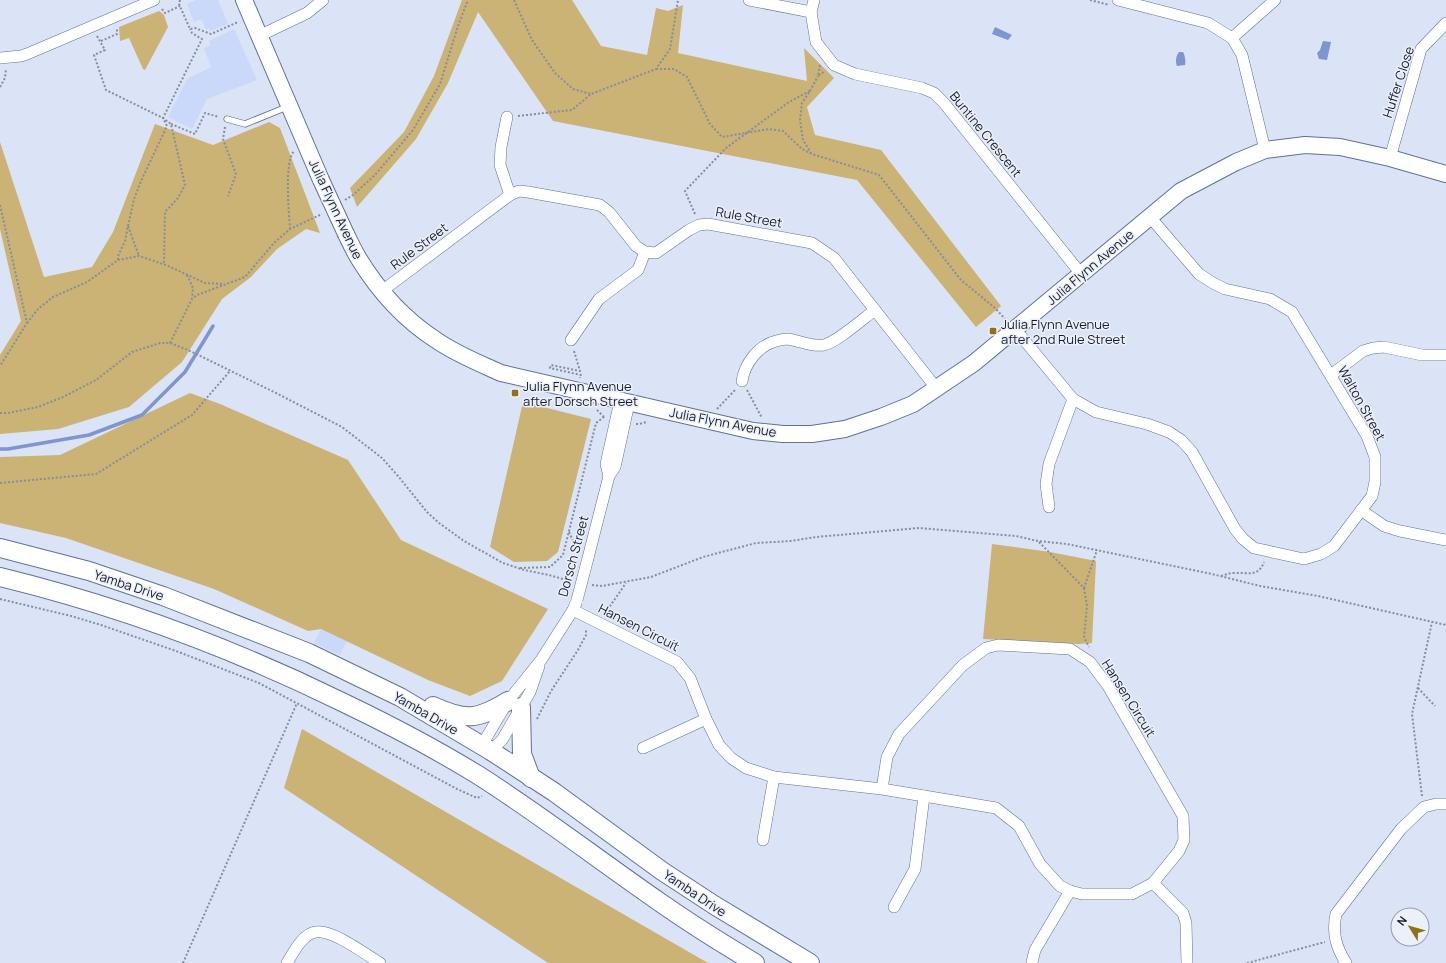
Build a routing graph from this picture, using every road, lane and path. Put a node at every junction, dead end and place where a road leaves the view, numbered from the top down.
1 (154, 0) edge
2 (180, 0) edge
3 (244, 0) edge
4 (323, 0) edge
5 (514, 0) edge
6 (678, 0) edge
7 (749, 0) edge
8 (814, 0) edge
9 (1090, 0) edge
10 (1274, 0) edge
11 (1115, 3) edge
12 (811, 12) junction
13 (241, 20) dead end
14 (1446, 23) edge
15 (190, 29) junction
16 (92, 36) dead end
17 (259, 36) junction
18 (1232, 38) junction
19 (0, 58) edge
20 (656, 69) junction
21 (818, 76) dead end
22 (810, 91) junction
23 (591, 94) junction
24 (290, 106) junction
25 (507, 117) joint
26 (163, 118) junction
27 (227, 119) junction
28 (171, 124) junction
29 (747, 133) junction
30 (307, 146) junction
31 (1265, 150) junction
32 (812, 154) junction
33 (1390, 158) junction
34 (1446, 174) edge
35 (510, 195) junction
36 (228, 196) dead end
37 (0, 205) edge
38 (1150, 217) junction
39 (699, 225) junction
40 (128, 226) junction
41 (290, 228) dead end
42 (645, 252) junction
43 (139, 256) junction
44 (118, 260) junction
45 (164, 264) junction
46 (1081, 274) junction
47 (187, 275) junction
48 (226, 284) dead end
49 (382, 291) junction
50 (192, 299) dead end
51 (875, 310) junction
52 (27, 324) junction
53 (1015, 329) junction
54 (571, 340) joint
55 (1446, 355) edge
56 (0, 366) edge
57 (230, 371) junction
58 (561, 374) dead end
59 (1331, 375) junction
60 (742, 381) junction
61 (937, 389) junction
62 (1073, 399) junction
63 (625, 402) junction
64 (0, 413) edge
65 (757, 420) dead end
66 (712, 422) junction
67 (0, 483) edge
68 (1049, 507) dead end
69 (1361, 510) junction
70 (1446, 540) edge
71 (1038, 541) junction
72 (0, 548) edge
73 (1096, 550) junction
74 (1268, 551) junction
75 (1220, 576) junction
76 (0, 577) edge
77 (575, 582) dead end
78 (0, 584) edge
79 (31, 584) junction
80 (589, 584) dead end
81 (575, 605) junction
82 (1432, 622) junction
83 (1446, 625) edge
84 (1418, 688) junction
85 (400, 697) junction
86 (297, 703) dead end
87 (515, 704) junction
88 (1435, 706) dead end
89 (706, 719) junction
90 (486, 748) junction
91 (643, 748) dead end
92 (472, 772) junction
93 (774, 777) junction
94 (531, 778) junction
95 (882, 789) junction
96 (924, 796) junction
97 (1446, 804) edge
98 (1424, 807) junction
99 (763, 840) dead end
100 (1153, 882) junction
101 (1070, 891) junction
102 (894, 907) dead end
103 (1336, 939) junction
104 (1032, 962) dead end
105 (183, 963) edge
106 (287, 963) edge
107 (380, 963) edge
108 (755, 963) edge
109 (810, 963) edge
110 (1187, 963) edge
111 (1247, 963) edge
112 (1346, 963) edge

1 - 19 street
2 - 15 path
3 - 17 street, Julia Flynn Avenue
4 - 17 street
5 - 23 path
6 - 20 path
7 - 12 street
8 - 12 street, Buntine Crescent
9 - 11 path
10 - 18 street
11 - 18 street
12 - 46 street, Buntine Crescent
13 - 15 path
14 - 33 street, Huffer Close
15 - 26 path
16 - 26 path
17 - 24 street, Julia Flynn Avenue
18 - 31 street
20 - 23 path
20 - 29 path
21 - 22 path
22 - 29 path
22 - 32 path
23 - 25 path
24 - 27 lane
24 - 30 street, Julia Flynn Avenue
25 - 35 street
26 - 28 path
26 - 40 path
27 - 28 path
27 - 36 path
28 - 45 path
29 - 32 path
29 - 39 path
30 - 41 path
30 - 49 street, Julia Flynn Avenue, bridge
31 - 33 street, Julia Flynn Avenue
31 - 38 street, Julia Flynn Avenue
32 - 53 path
33 - 34 street, Julia Flynn Avenue
35 - 42 street, Rule Street
35 - 49 street, Rule Street
37 - 52 path
38 - 46 street, Julia Flynn Avenue
38 - 59 street, Walton Street
39 - 42 street, Rule Street
39 - 51 street, Rule Street
40 - 43 path
40 - 44 path
42 - 54 street
43 - 44 path
43 - 45 path
44 - 52 path
45 - 47 path
46 - 53 street, Julia Flynn Avenue
47 - 48 path
47 - 50 path
49 - 63 street, Julia Flynn Avenue
51 - 60 street
51 - 61 street, Rule Street
52 - 56 path
53 - 61 street, Julia Flynn Avenue
53 - 62 street, Walton Street
54 - 58 path
55 - 59 street
57 - 64 path
57 - 67 path
57 - 77 path
59 - 69 street, Walton Street
60 - 65 path
60 - 66 path
61 - 66 street, Julia Flynn Avenue
62 - 68 street
62 - 74 street, Walton Street
63 - 66 street, Julia Flynn Avenue
63 - 81 street, Dorsch Street, bridge
69 - 70 street
69 - 74 street, Walton Street
71 - 73 path
71 - 73 path
71 - 80 path
72 - 85 main road, Yamba Drive
73 - 75 path
74 - 75 path
75 - 82 path
76 - 79 main road
78 - 79 main road
79 - 92 main road, Yamba Drive
81 - 87 street, Dorsch Street
81 - 89 street, Hansen Circuit
82 - 83 path
82 - 84 path
84 - 88 path
84 - 98 path
85 - 87 main road
85 - 90 main road, Yamba Drive
86 - 105 path
87 - 90 street, Dorsch Street
87 - 94 main road
89 - 91 street
89 - 93 street, Hansen Circuit
90 - 92 main road
90 - 94 main road, Yamba Drive
92 - 108 main road, Yamba Drive
93 - 95 street, Hansen Circuit
93 - 99 street
94 - 109 main road, Yamba Drive
95 - 96 street, Hansen Circuit
95 - 100 street, Hansen Circuit
96 - 101 street, Hansen Circuit
96 - 102 street
97 - 98 street
98 - 103 street
100 - 101 street, Hansen Circuit
100 - 110 street
101 - 104 street
103 - 111 path
103 - 112 street
106 - 107 street

